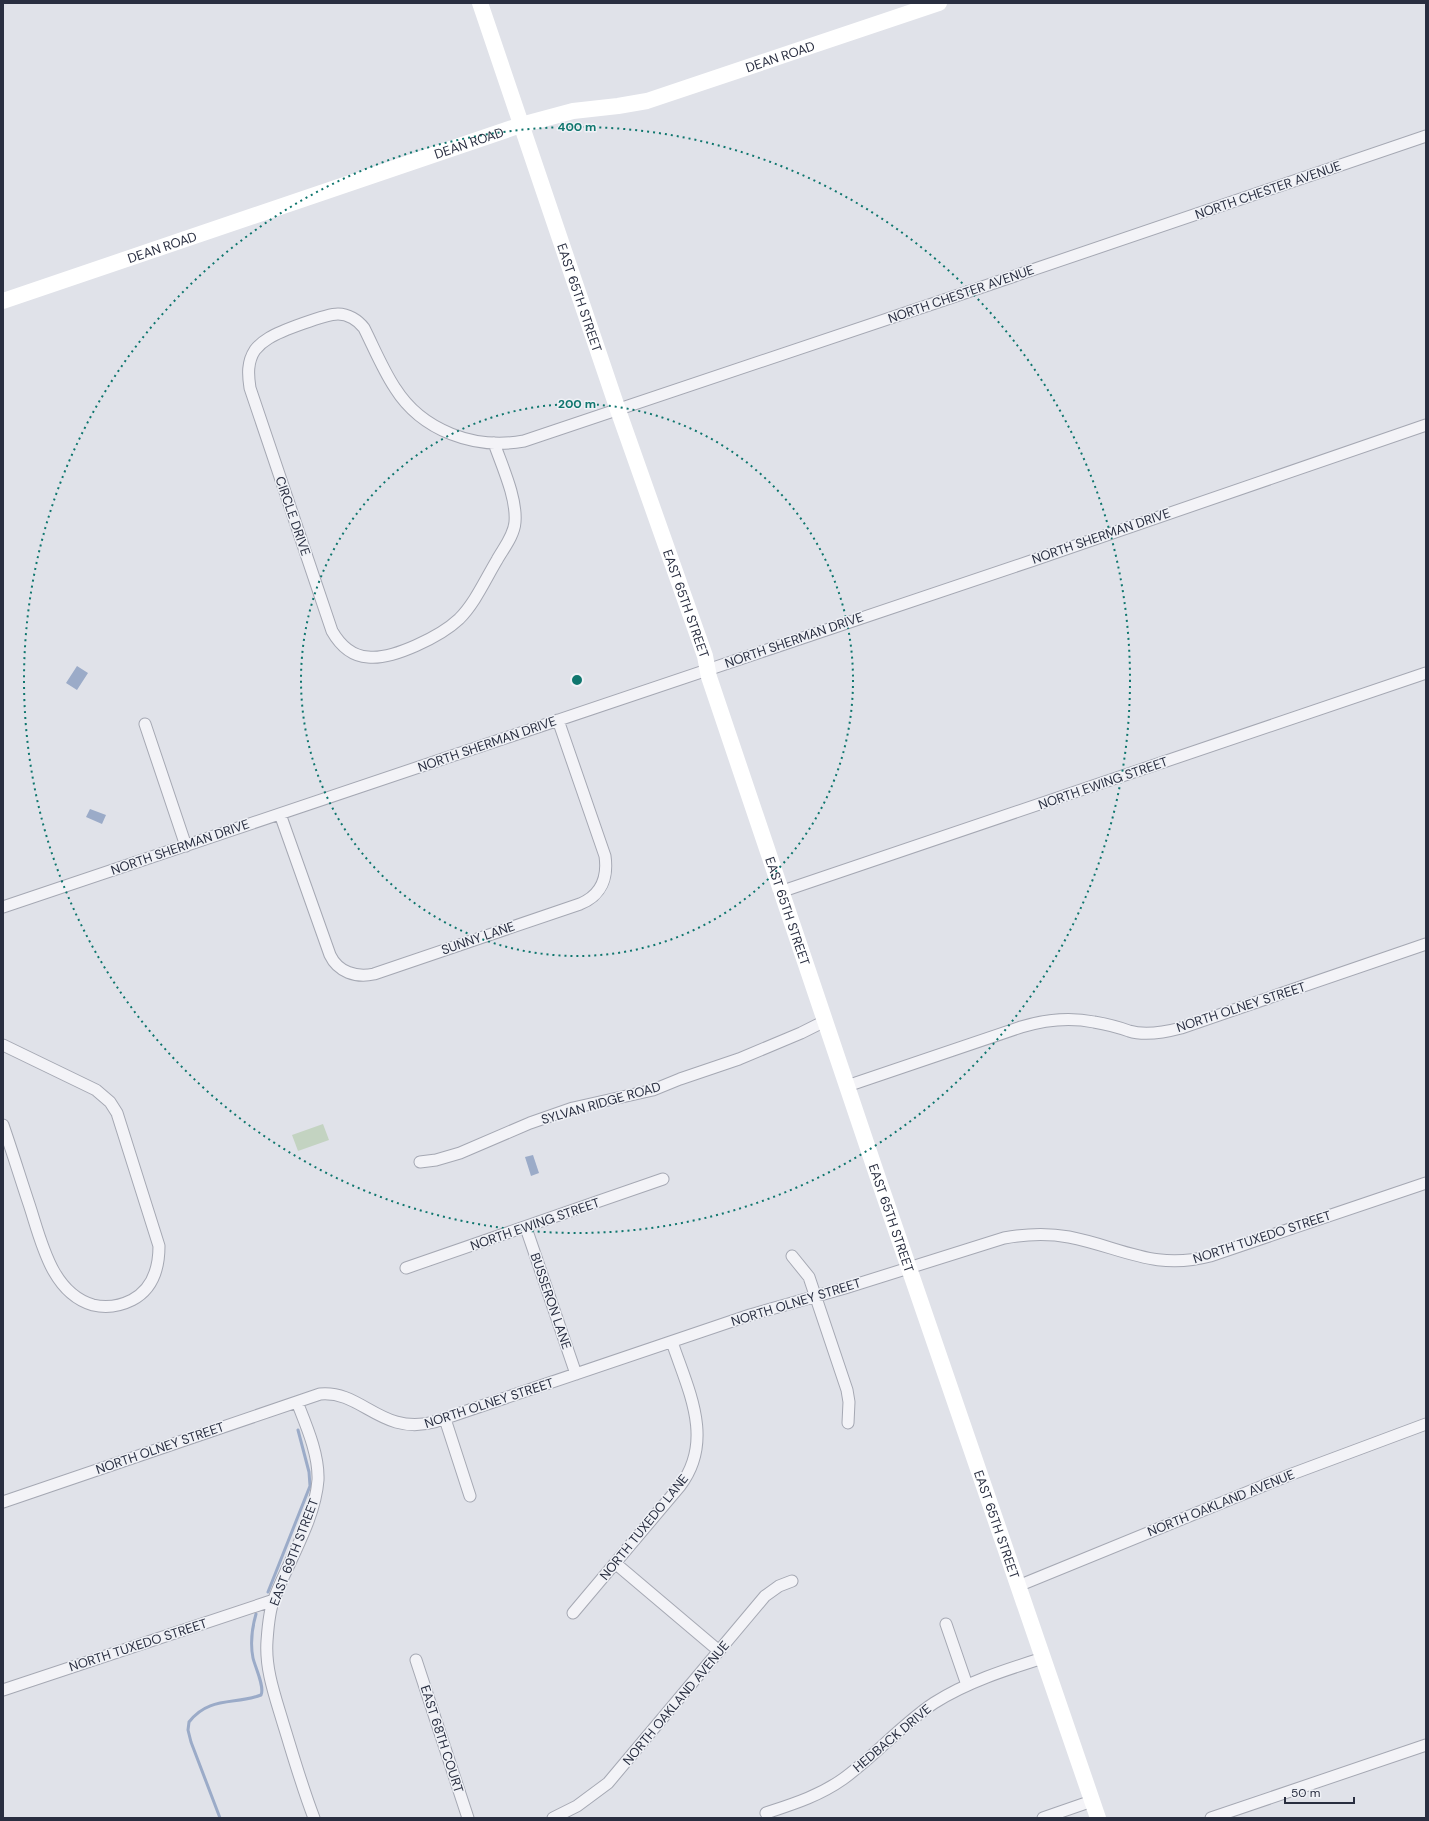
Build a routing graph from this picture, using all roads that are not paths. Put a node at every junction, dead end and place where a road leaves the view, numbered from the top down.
1 (480, 3) edge
2 (939, 3) edge
3 (521, 125) junction
4 (1426, 136) edge
5 (3, 301) edge
6 (248, 371) joint
7 (618, 410) junction
8 (1426, 426) edge
9 (494, 443) junction
10 (708, 669) junction
11 (1426, 673) edge
12 (558, 720) junction
13 (145, 724) dead end
14 (280, 814) junction
15 (186, 846) junction
16 (780, 892) junction
17 (5, 905) edge
18 (1426, 944) edge
19 (825, 1021) junction
20 (3, 1045) edge
21 (846, 1086) junction
22 (3, 1125) edge
23 (420, 1162) dead end
24 (664, 1179) dead end
25 (1426, 1183) edge
26 (526, 1228) junction
27 (792, 1256) dead end
28 (406, 1268) dead end
29 (909, 1268) junction
30 (816, 1297) junction
31 (672, 1342) junction
32 (576, 1374) junction
33 (296, 1402) junction
34 (445, 1419) junction
35 (848, 1423) dead end
36 (1426, 1424) edge
37 (470, 1496) dead end
38 (3, 1502) edge
39 (615, 1563) junction
40 (792, 1580) dead end
41 (1018, 1586) junction
42 (274, 1600) junction
43 (573, 1613) dead end
44 (946, 1624) dead end
45 (719, 1651) junction
46 (1043, 1658) junction
47 (416, 1660) dead end
48 (967, 1685) junction
49 (3, 1690) edge
50 (1426, 1745) edge
51 (1092, 1801) junction
52 (766, 1813) dead end
53 (314, 1818) edge
54 (468, 1818) edge
55 (553, 1818) edge
56 (1043, 1818) edge
57 (1098, 1818) edge
58 (1211, 1818) edge

1 - 3 street, EAST 65TH STREET
2 - 3 street, DEAN ROAD
3 - 5 street, DEAN ROAD
3 - 7 street, EAST 65TH STREET
4 - 7 street, NORTH CHESTER AVENUE
6 - 9 street, NORTH CHESTER AVENUE
6 - 9 street, CIRCLE DRIVE
7 - 9 street, NORTH CHESTER AVENUE
7 - 10 street, EAST 65TH STREET
8 - 10 street, NORTH SHERMAN DRIVE
10 - 12 street, NORTH SHERMAN DRIVE
10 - 16 street, EAST 65TH STREET
11 - 16 street, NORTH EWING STREET
12 - 14 street, NORTH SHERMAN DRIVE
12 - 14 street, SUNNY LANE
13 - 15 street
14 - 15 street, NORTH SHERMAN DRIVE
15 - 17 street, NORTH SHERMAN DRIVE
16 - 19 street, EAST 65TH STREET
18 - 21 street, NORTH OLNEY STREET
19 - 21 street, EAST 65TH STREET
19 - 23 street, SYLVAN RIDGE ROAD
20 - 22 street
21 - 29 street, EAST 65TH STREET
24 - 26 street, NORTH EWING STREET
25 - 29 street, NORTH TUXEDO STREET
26 - 28 street, NORTH EWING STREET
26 - 32 street, BUSSERON LANE
27 - 30 street
29 - 30 street, NORTH OLNEY STREET
29 - 41 street, EAST 65TH STREET
30 - 31 street, NORTH OLNEY STREET
30 - 35 street
31 - 32 street, NORTH OLNEY STREET
31 - 39 street, NORTH TUXEDO LANE
32 - 34 street, NORTH OLNEY STREET
33 - 34 street, NORTH OLNEY STREET
33 - 38 street, NORTH OLNEY STREET
33 - 42 street, EAST 69TH STREET
34 - 37 street
36 - 41 street, NORTH OAKLAND AVENUE
39 - 43 street, NORTH TUXEDO LANE
39 - 45 street
40 - 45 street, NORTH OAKLAND AVENUE
41 - 46 street, EAST 65TH STREET
42 - 49 street, NORTH TUXEDO STREET
42 - 53 street, EAST 69TH STREET
44 - 48 street
45 - 55 street, NORTH OAKLAND AVENUE
46 - 48 street, HEDBACK DRIVE
46 - 51 street, EAST 65TH STREET
47 - 54 street, EAST 68TH COURT
48 - 52 street, HEDBACK DRIVE
50 - 58 street
51 - 56 street
51 - 57 street, EAST 65TH STREET

